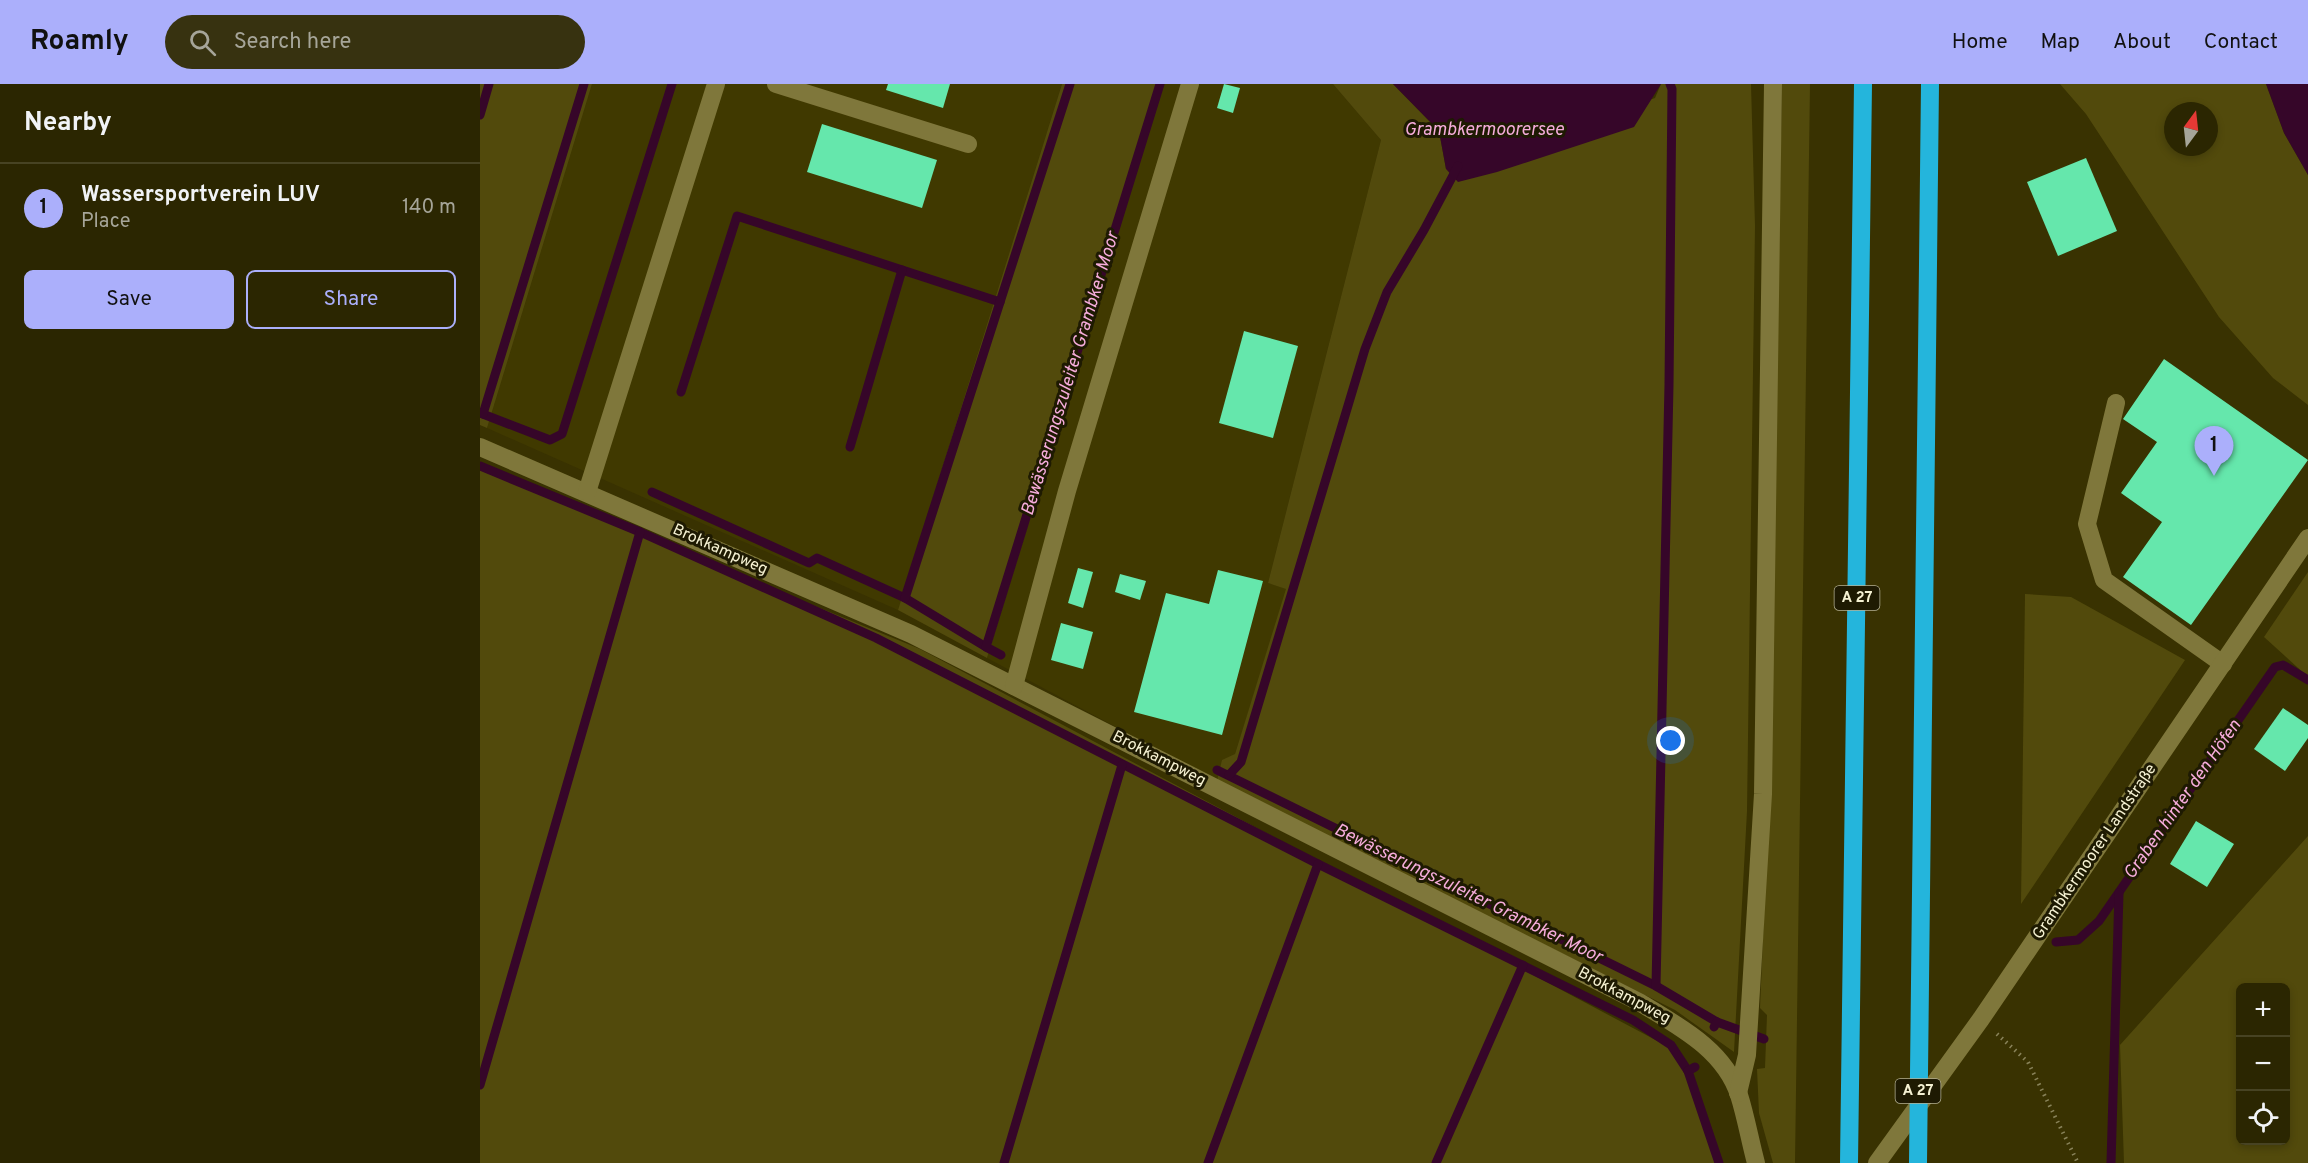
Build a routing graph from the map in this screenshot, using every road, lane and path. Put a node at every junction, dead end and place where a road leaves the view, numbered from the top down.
1 (716, 84) edge
2 (776, 84) edge
3 (1190, 84) edge
4 (1773, 84) edge
5 (1863, 84) edge
6 (1930, 84) edge
7 (968, 144) dead end
8 (2116, 403) dead end
9 (480, 447) edge
10 (587, 492) junction
11 (2308, 538) edge
12 (2223, 664) junction
13 (1014, 686) junction
14 (1981, 1019) junction
15 (1738, 1093) junction
16 (1756, 1163) edge
17 (1849, 1163) edge
18 (1877, 1163) edge
19 (1918, 1163) edge
20 (2078, 1163) edge

1 - 10 street
2 - 7 street
3 - 13 street
4 - 15 street
5 - 17 highway, A 27
6 - 19 highway, A 27
8 - 12 street
9 - 10 street, Brokkampweg
10 - 13 street, Brokkampweg
11 - 12 street, Grambkermoorer Landstraße
12 - 14 street, Grambkermoorer Landstraße
13 - 15 street, Brokkampweg
14 - 18 street, Grambkermoorer Landstraße
14 - 20 path
15 - 16 street, Brokkampweg

